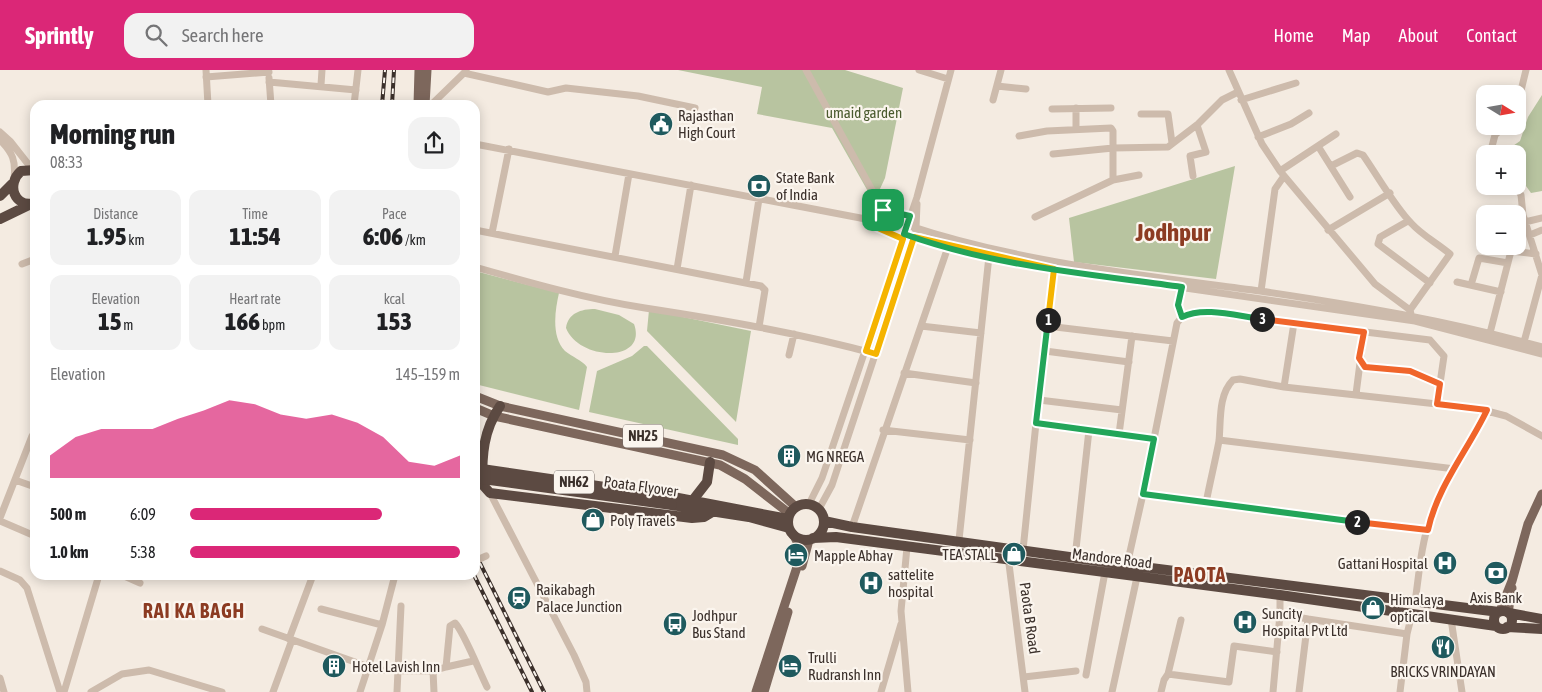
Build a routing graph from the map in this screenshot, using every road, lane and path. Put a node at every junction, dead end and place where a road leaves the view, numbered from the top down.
1 (322, 70) edge
2 (358, 70) edge
3 (419, 70) edge
4 (427, 70) edge
5 (806, 70) edge
6 (920, 70) edge
7 (951, 70) edge
8 (1001, 70) edge
9 (1229, 70) edge
10 (1526, 70) edge
11 (269, 71) edge
12 (465, 72) edge
13 (206, 73) edge
14 (948, 79) junction
15 (269, 82) junction
16 (1296, 83) dead end
17 (1522, 85) edge
18 (321, 86) junction
19 (997, 86) junction
20 (1026, 89) dead end
21 (356, 90) junction
22 (1239, 96) junction
23 (208, 100) edge
24 (270, 100) edge
25 (355, 100) edge
26 (418, 100) edge
27 (425, 100) edge
28 (436, 100) edge
29 (993, 100) dead end
30 (695, 108) dead end
31 (1076, 108) junction
32 (1111, 108) dead end
33 (1052, 109) dead end
34 (1309, 113) dead end
35 (1141, 114) dead end
36 (1197, 125) junction
37 (1076, 129) junction
38 (0, 132) edge
39 (1336, 134) dead end
40 (1019, 136) dead end
41 (1258, 137) junction
42 (0, 140) edge
43 (1172, 144) junction
44 (480, 145) edge
45 (1318, 146) junction
46 (1113, 148) junction
47 (509, 149) junction
48 (1053, 154) dead end
49 (30, 166) edge
50 (1331, 166) junction
51 (30, 170) edge
52 (629, 174) junction
53 (1282, 174) junction
54 (1139, 176) dead end
55 (1193, 176) dead end
56 (1113, 180) junction
57 (13, 182) junction
58 (691, 185) junction
59 (1390, 193) junction
60 (0, 196) edge
61 (1350, 196) dead end
62 (917, 197) junction
63 (759, 199) junction
64 (30, 202) edge
65 (30, 204) edge
66 (883, 210) junction
67 (910, 216) junction
68 (1035, 217) dead end
69 (1542, 218) edge
70 (0, 219) edge
71 (876, 221) junction
72 (1408, 221) junction
73 (1526, 222) edge
74 (907, 225) junction
75 (1526, 225) edge
76 (916, 228) junction
77 (1328, 230) junction
78 (1542, 230) edge
79 (480, 231) edge
80 (492, 232) junction
81 (1530, 235) junction
82 (904, 236) junction
83 (914, 237) junction
84 (948, 246) junction
85 (615, 256) junction
86 (989, 256) junction
87 (1539, 258) edge
88 (30, 261) edge
89 (22, 264) dead end
90 (1508, 264) junction
91 (480, 268) edge
92 (677, 269) junction
93 (1054, 269) junction
94 (1541, 281) edge
95 (746, 282) junction
96 (1430, 282) junction
97 (1457, 282) dead end
98 (1471, 285) junction
99 (1182, 287) junction
100 (1261, 291) junction
101 (1501, 292) junction
102 (1410, 312) junction
103 (1182, 317) junction
104 (1294, 323) junction
105 (921, 326) junction
106 (1047, 326) junction
107 (759, 327) junction
108 (1364, 332) junction
109 (981, 333) junction
110 (1490, 333) junction
111 (794, 334) junction
112 (1132, 336) junction
113 (1173, 341) junction
114 (1524, 342) junction
115 (1542, 347) edge
116 (866, 351) junction
117 (1044, 351) junction
118 (876, 354) junction
119 (1542, 354) edge
120 (790, 355) dead end
121 (1359, 358) junction
122 (1128, 362) junction
123 (904, 373) junction
124 (976, 383) junction
125 (1440, 384) junction
126 (1284, 387) junction
127 (1356, 394) junction
128 (480, 398) edge
129 (1039, 400) junction
130 (1437, 404) junction
131 (500, 406) junction
132 (480, 410) edge
133 (1122, 410) junction
134 (1487, 410) junction
135 (494, 416) junction
136 (1036, 423) junction
137 (592, 425) junction
138 (883, 430) junction
139 (1089, 430) junction
140 (1119, 434) junction
141 (589, 436) junction
142 (1542, 436) edge
143 (1154, 439) junction
144 (970, 440) junction
145 (1219, 440) junction
146 (30, 441) edge
147 (710, 462) junction
148 (1455, 468) junction
149 (480, 469) edge
150 (480, 479) edge
151 (15, 480) junction
152 (30, 485) edge
153 (490, 493) junction
154 (1143, 494) junction
155 (1541, 498) edge
156 (694, 500) junction
157 (673, 501) junction
158 (1206, 503) junction
159 (808, 504) junction
160 (819, 509) junction
161 (714, 511) junction
162 (0, 520) edge
163 (791, 520) junction
164 (824, 521) junction
165 (852, 527) junction
166 (1428, 530) junction
167 (30, 534) edge
168 (811, 539) junction
169 (959, 540) junction
170 (907, 547) junction
171 (1008, 548) junction
172 (1023, 550) junction
173 (486, 556) dead end
174 (1075, 558) junction
175 (480, 559) edge
176 (1007, 560) junction
177 (1127, 565) junction
178 (0, 571) edge
179 (1105, 572) junction
180 (1137, 577) junction
181 (98, 580) edge
182 (133, 580) edge
183 (311, 580) edge
184 (393, 580) edge
185 (140, 583) dead end
186 (1280, 595) junction
187 (1415, 602) junction
188 (401, 606) dead end
189 (321, 609) dead end
190 (1504, 612) junction
191 (1280, 614) junction
192 (1412, 614) junction
193 (1308, 619) junction
194 (1451, 619) junction
195 (1542, 619) edge
196 (1181, 620) dead end
197 (902, 621) junction
198 (382, 625) junction
199 (1496, 626) junction
200 (1507, 628) junction
201 (262, 629) dead end
202 (1542, 629) edge
203 (1407, 634) junction
204 (291, 640) junction
205 (1277, 652) junction
206 (473, 661) junction
207 (446, 667) junction
208 (368, 668) junction
209 (398, 670) junction
210 (433, 671) junction
211 (1076, 671) dead end
212 (1168, 674) junction
213 (1086, 675) dead end
214 (1024, 677) junction
215 (0, 678) edge
216 (487, 687) dead end
217 (4, 692) edge
218 (60, 692) edge
219 (64, 692) edge
220 (91, 692) edge
221 (222, 692) edge
222 (273, 692) edge
223 (360, 692) edge
224 (398, 692) edge
225 (434, 692) edge
226 (587, 692) edge
227 (756, 692) edge
228 (764, 692) edge
229 (881, 692) edge
230 (908, 692) edge
231 (1025, 692) edge
232 (1112, 692) edge
233 (1162, 692) edge
234 (1272, 692) edge
235 (1299, 692) edge
236 (1400, 692) edge
237 (1462, 692) edge

1 - 18 street
2 - 21 street
3 - 26 main road
4 - 27 main road
5 - 66 street
6 - 14 street
7 - 14 street
8 - 19 street
9 - 22 street
10 - 17 street
11 - 13 street
11 - 15 street
12 - 28 street
12 - 30 street
13 - 23 street
14 - 62 street
15 - 18 street
15 - 24 street
16 - 22 street
18 - 21 street
19 - 20 street
19 - 29 street
21 - 25 street
22 - 36 street
22 - 41 street
31 - 32 street
31 - 33 street
31 - 37 street
34 - 41 street
35 - 43 street
36 - 43 street
36 - 55 street
37 - 40 street
37 - 46 street
38 - 49 street
39 - 45 street
41 - 53 street
42 - 57 street
43 - 46 street
44 - 47 street
45 - 50 street
45 - 53 street
46 - 48 street
46 - 56 street
47 - 52 street
47 - 80 street
50 - 59 street
50 - 61 street
51 - 57 highway
52 - 58 street
52 - 85 street
53 - 77 street
53 - 100 street
54 - 56 street
56 - 68 street
57 - 60 highway
57 - 64 highway
58 - 63 street
58 - 92 street
59 - 72 street
59 - 77 street
62 - 67 street
62 - 76 street
63 - 71 street
63 - 95 street
65 - 70 highway
66 - 67 street
66 - 71 street
67 - 74 street
69 - 73 street
71 - 82 street
72 - 96 street
72 - 96 street
74 - 76 street
74 - 82 street
75 - 81 street
76 - 83 street
76 - 100 street
77 - 102 street
78 - 81 street
79 - 80 street
80 - 85 street
81 - 87 street
82 - 83 street
82 - 116 street
83 - 84 street
83 - 118 street
84 - 86 street
84 - 105 street
85 - 92 street
86 - 93 street
86 - 109 street
87 - 90 street
87 - 94 street
88 - 89 street
90 - 98 street
90 - 101 street
91 - 107 street
92 - 95 street
93 - 99 street
93 - 106 street
94 - 114 street
95 - 107 street
96 - 102 street
97 - 98 street
98 - 101 street
99 - 103 street
99 - 119 street
100 - 102 street
101 - 110 street
102 - 110 street
103 - 104 street
103 - 113 street
104 - 108 street
104 - 126 street
105 - 109 street
105 - 123 street
106 - 112 street
106 - 117 street
107 - 111 street
108 - 121 street
108 - 125 street
109 - 124 street
110 - 114 street
111 - 116 street
111 - 120 street
112 - 113 street
112 - 122 street
113 - 143 street
114 - 115 street
116 - 118 street
116 - 159 street
117 - 122 street
117 - 129 street
118 - 160 street
121 - 125 street
121 - 127 street
122 - 133 street
123 - 124 street
123 - 138 street
124 - 144 street
125 - 130 street
126 - 127 street
126 - 145 street
127 - 130 street
128 - 131 main road, NH25
129 - 133 street
129 - 136 street
130 - 134 street
131 - 135 highway
131 - 137 main road, NH25
132 - 135 main road, NH25
133 - 140 street
134 - 142 street
134 - 148 street
135 - 141 main road, NH25
135 - 153 highway
136 - 139 street
136 - 172 street
137 - 141 main road
137 - 163 main road, NH25
138 - 144 street
138 - 165 street
139 - 140 street
139 - 174 street
140 - 143 street
141 - 147 main road, NH25
143 - 154 street
144 - 169 street
145 - 148 street
145 - 158 street
146 - 151 street
147 - 156 highway
147 - 163 main road, NH25
148 - 166 street
149 - 157 highway, Poata Flyover / NH62, bridge
150 - 157 highway, Poata Flyover / NH62, bridge
151 - 152 street
151 - 162 street
153 - 161 highway
153 - 226 street
154 - 158 street
154 - 177 street
155 - 190 main road
156 - 157 highway, Poata Flyover / NH62
156 - 163 highway, NH62
157 - 161 highway, Poata Flyover / NH62
158 - 166 street
159 - 160 highway
159 - 163 highway, NH62
160 - 164 highway
161 - 163 highway, NH62
162 - 167 street
163 - 168 highway, NH62
163 - 227 main road
164 - 165 highway, Mandore Road
164 - 168 highway
165 - 169 highway, Mandore Road
166 - 187 street
168 - 170 highway, Mandore Road / NH62
168 - 228 main road
169 - 171 highway, Mandore Road
170 - 176 highway, Mandore Road / NH62
170 - 197 street
171 - 172 highway, Mandore Road
171 - 176 street, Paota B Road
172 - 174 highway, Mandore Road
173 - 175 street, bridge
174 - 177 highway, Mandore Road
176 - 179 highway, Mandore Road / NH62
176 - 214 street, Paota B Road
177 - 187 highway, Mandore Road
178 - 218 street
179 - 180 highway, Mandore Road / NH62
179 - 213 street
180 - 186 highway, Mandore Road / NH62
180 - 232 street
181 - 219 street
182 - 185 street
183 - 204 street
184 - 198 street
186 - 191 street
186 - 192 highway, Mandore Road / NH62
187 - 190 highway, Mandore Road
188 - 209 street
189 - 198 street
190 - 195 highway, Mandore Road
190 - 199 highway
190 - 200 highway
191 - 193 street
191 - 205 street
192 - 194 highway, Mandore Road / NH62
192 - 203 street
193 - 203 street
193 - 235 street
194 - 199 highway, Mandore Road / NH62
194 - 237 street
196 - 212 street
197 - 229 street
197 - 230 street
198 - 208 street
199 - 200 highway, NH62
200 - 202 highway, NH62
201 - 204 street
203 - 236 street
204 - 208 street
204 - 222 street
205 - 212 street
205 - 234 street
206 - 207 street
206 - 207 street
206 - 216 street
207 - 210 street
208 - 209 street
208 - 223 street
209 - 210 street
209 - 224 street
210 - 225 street
211 - 214 street
212 - 233 street
214 - 231 street, Paota B Road
215 - 217 street
220 - 221 street

